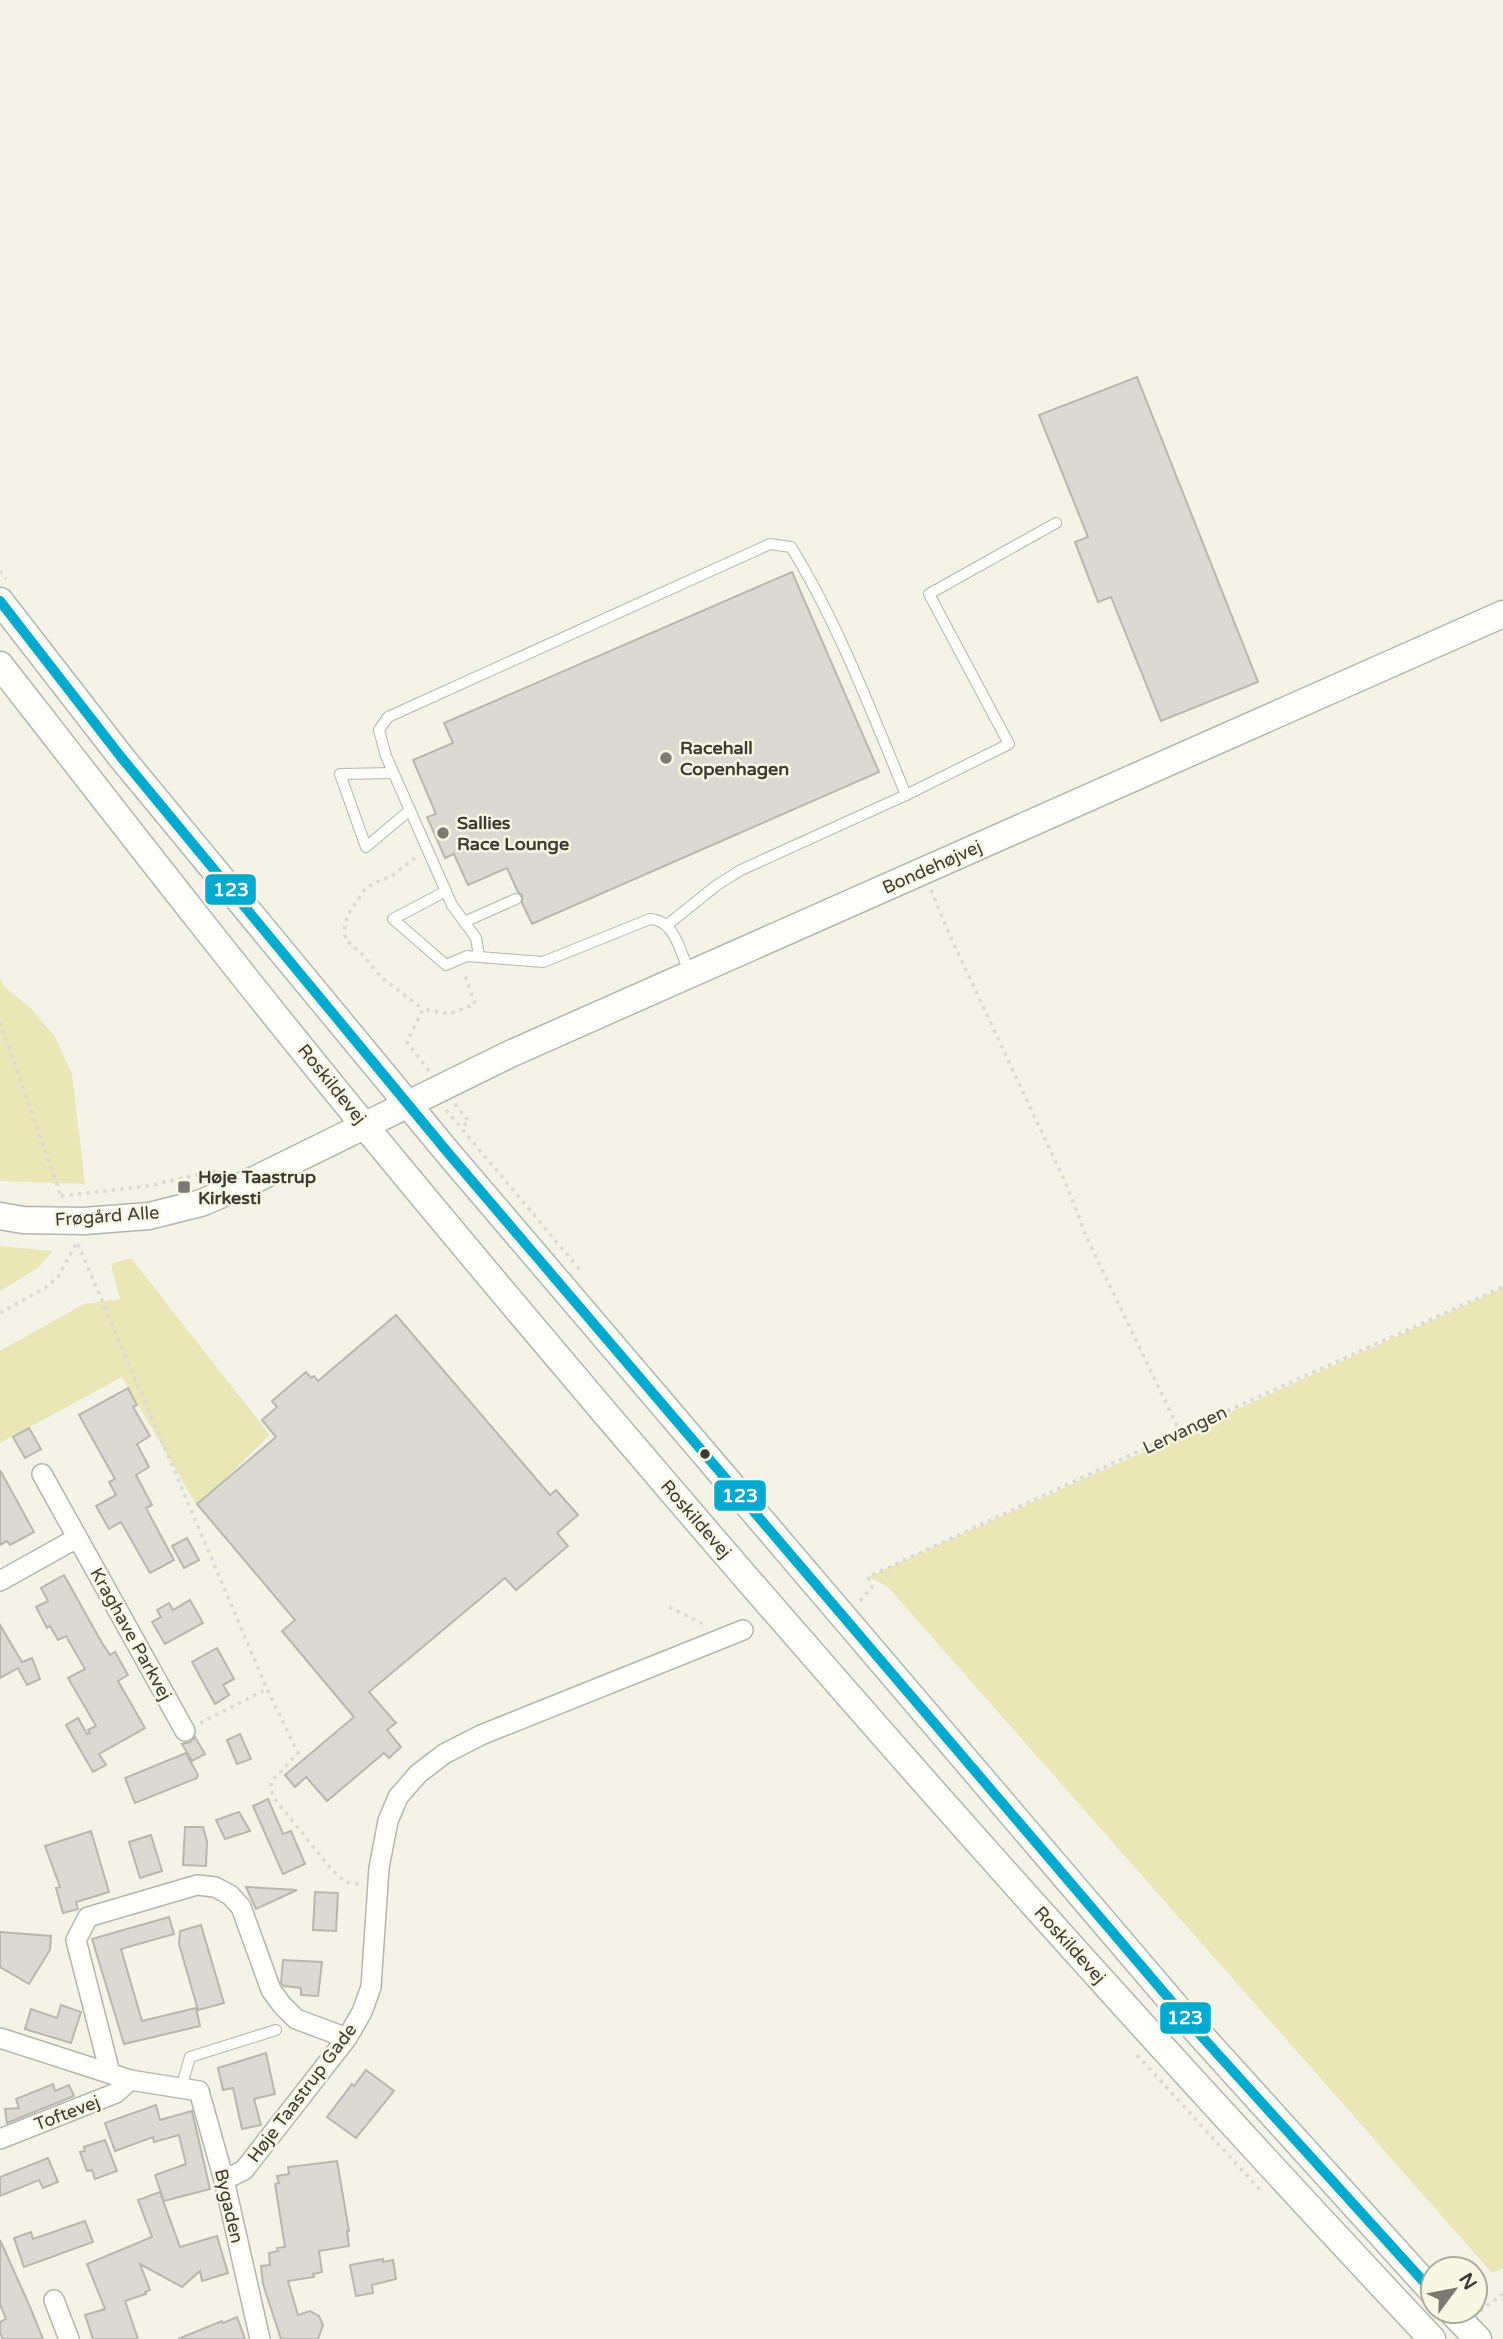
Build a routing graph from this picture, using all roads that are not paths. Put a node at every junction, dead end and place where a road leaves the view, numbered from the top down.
1 (1056, 523) dead end
2 (0, 601) edge
3 (1503, 614) edge
4 (0, 665) edge
5 (393, 773) junction
6 (905, 795) junction
7 (410, 810) junction
8 (446, 891) junction
9 (516, 899) dead end
10 (464, 922) junction
11 (667, 925) junction
12 (479, 956) junction
13 (691, 975) junction
14 (408, 1104) junction
15 (364, 1125) junction
16 (0, 1216) edge
17 (42, 1474) dead end
18 (77, 1538) junction
19 (0, 1581) edge
20 (735, 1634) road end
21 (185, 1731) road end
22 (276, 2030) dead end
23 (0, 2038) edge
24 (347, 2038) junction
25 (110, 2073) junction
26 (130, 2080) junction
27 (181, 2088) junction
28 (0, 2139) edge
29 (224, 2180) junction
30 (1419, 2277) edge
31 (54, 2300) dead end
32 (1464, 2325) edge
33 (69, 2339) edge
34 (260, 2339) edge
35 (1432, 2339) edge
36 (1478, 2339) edge

1 - 6 lane
2 - 14 main road
3 - 13 main road, Bondehøjvej
4 - 15 main road, Roskildevej
5 - 6 lane
5 - 7 lane
5 - 7 lane
6 - 11 lane
7 - 8 lane
8 - 10 lane
8 - 12 lane
9 - 10 lane
10 - 12 lane
11 - 12 lane
11 - 13 lane
13 - 14 main road, Bondehøjvej
14 - 15 main road, Bondehøjvej
14 - 30 main road
15 - 16 main road, Frøgård Alle
15 - 35 main road, Roskildevej
17 - 18 street, Kraghave Parkvej
18 - 19 street
18 - 21 street, Kraghave Parkvej
20 - 24 street, Høje Taastrup Gade
22 - 27 lane
23 - 25 street
24 - 25 street
24 - 29 street, Høje Taastrup Gade
25 - 26 street
26 - 27 street
26 - 28 street, Toftevej
27 - 29 street, Bygaden
29 - 34 street, Bygaden
31 - 33 street
32 - 36 main road

